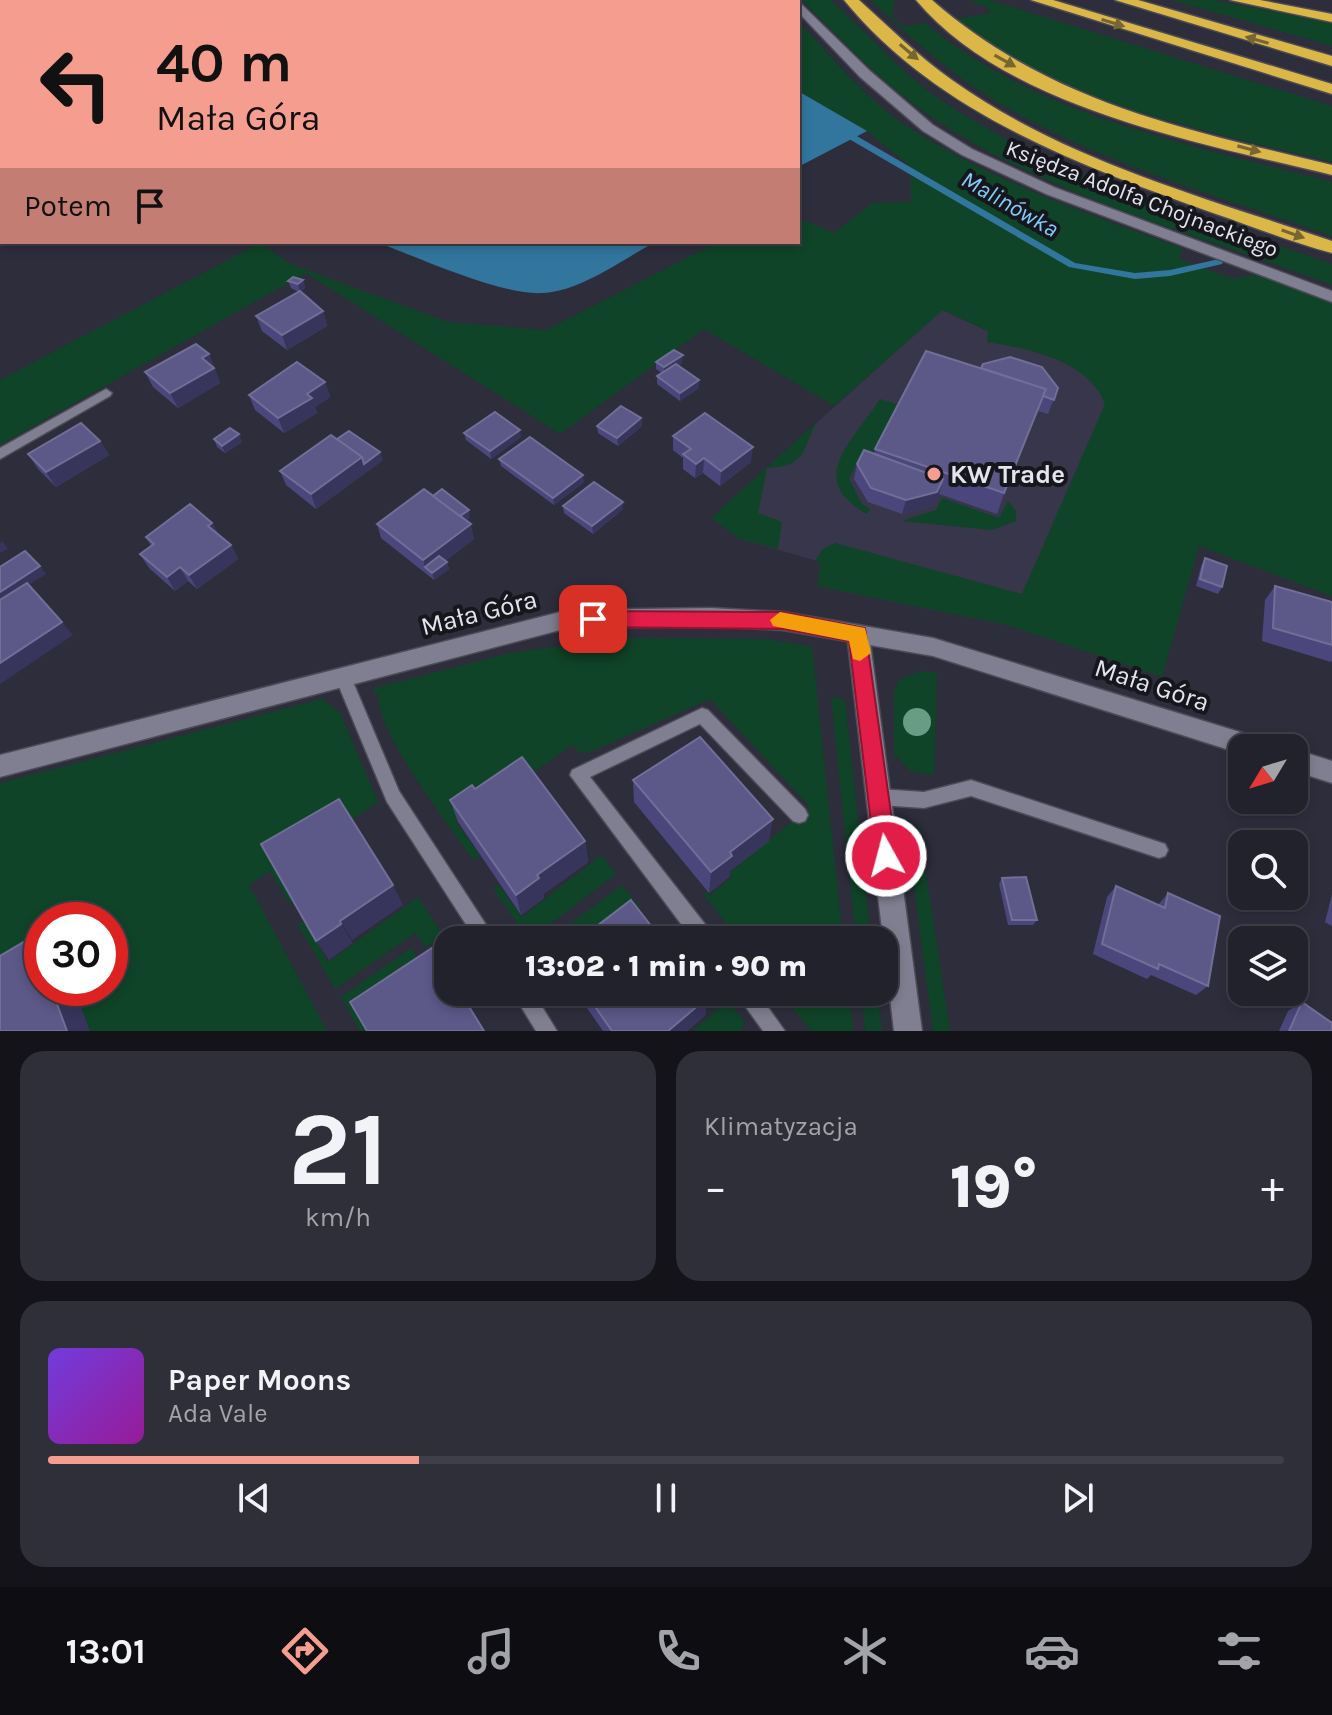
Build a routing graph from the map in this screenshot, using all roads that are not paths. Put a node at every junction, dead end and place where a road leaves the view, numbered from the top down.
1 (851, 0) edge
2 (923, 0) edge
3 (1038, 0) edge
4 (1122, 0) edge
5 (1237, 0) edge
6 (800, 7) edge
7 (1332, 18) edge
8 (1332, 61) edge
9 (1332, 89) edge
10 (1332, 170) edge
11 (1332, 247) edge
12 (1332, 297) edge
13 (106, 393) dead end
14 (0, 454) edge
15 (858, 634) junction
16 (343, 677) junction
17 (1228, 739) edge
18 (1308, 764) edge
19 (0, 766) edge
20 (1332, 772) edge
21 (879, 797) junction
22 (799, 815) dead end
23 (1159, 850) dead end
24 (478, 926) edge
25 (694, 926) edge
26 (531, 1006) edge
27 (756, 1006) edge
28 (547, 1031) edge
29 (775, 1031) edge
30 (908, 1031) edge

1 -> 11 highway
2 -> 10 highway
3 -> 9 highway
8 -> 4 highway
5 - 7 highway
6 - 12 street, Księdza Adolfa Chojnackiego
13 - 14 lane
15 - 16 street, Mała Góra
15 - 17 street, Mała Góra
15 - 21 street
16 - 19 street, Mała Góra
16 - 24 lane
18 - 20 street
21 - 23 lane
21 - 30 street
22 - 25 lane
26 - 28 lane
27 - 29 lane

